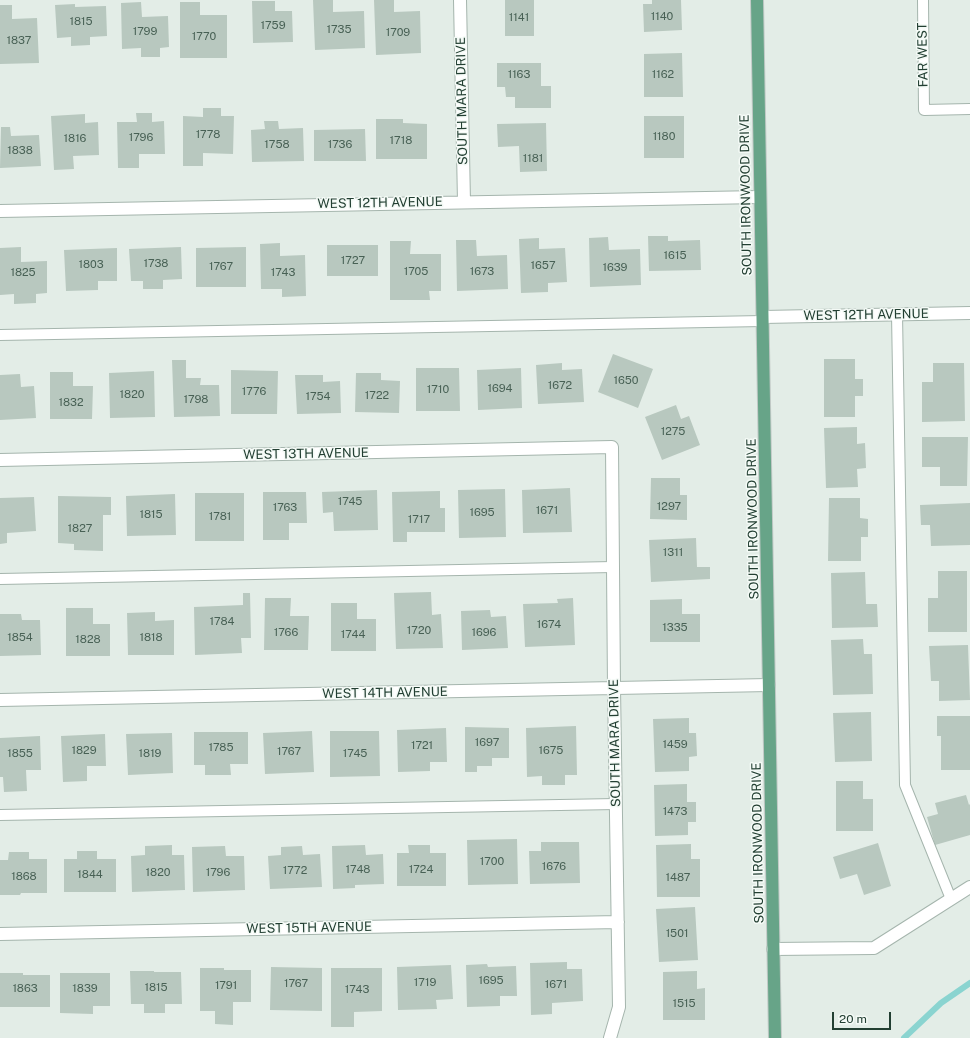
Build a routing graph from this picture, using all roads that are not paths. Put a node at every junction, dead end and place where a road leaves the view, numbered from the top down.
1 (460, 0) edge
2 (757, 0) edge
3 (923, 0) edge
4 (970, 109) edge
5 (760, 197) junction
6 (464, 202) junction
7 (0, 211) edge
8 (970, 313) edge
9 (897, 314) junction
10 (763, 319) junction
11 (0, 335) edge
12 (612, 448) joint
13 (0, 460) edge
14 (613, 567) junction
15 (0, 579) edge
16 (769, 686) junction
17 (614, 688) junction
18 (0, 700) edge
19 (616, 804) junction
20 (0, 815) edge
21 (970, 887) edge
22 (951, 900) junction
23 (618, 922) junction
24 (0, 934) edge
25 (773, 949) junction
26 (610, 1038) edge
27 (775, 1038) edge

1 - 6 street, SOUTH MARA DRIVE
2 - 5 main road, SOUTH IRONWOOD DRIVE
3 - 4 lane, FAR WEST
5 - 6 street, WEST 12TH AVENUE
5 - 10 main road, SOUTH IRONWOOD DRIVE
6 - 7 street, WEST 12TH AVENUE
8 - 9 street, WEST 12TH AVENUE
9 - 10 street, WEST 12TH AVENUE
9 - 22 lane
10 - 11 lane
10 - 16 main road, SOUTH IRONWOOD DRIVE
12 - 13 street, WEST 13TH AVENUE
12 - 14 street, SOUTH MARA DRIVE
14 - 15 lane
14 - 17 street, SOUTH MARA DRIVE
16 - 17 street, WEST 14TH AVENUE
16 - 25 main road, SOUTH IRONWOOD DRIVE
17 - 18 street, WEST 14TH AVENUE
17 - 19 street, SOUTH MARA DRIVE
19 - 20 lane
19 - 23 street, SOUTH MARA DRIVE
21 - 22 street
22 - 25 street
23 - 24 street, WEST 15TH AVENUE
23 - 26 street, SOUTH MARA DRIVE
25 - 27 main road, SOUTH IRONWOOD DRIVE

